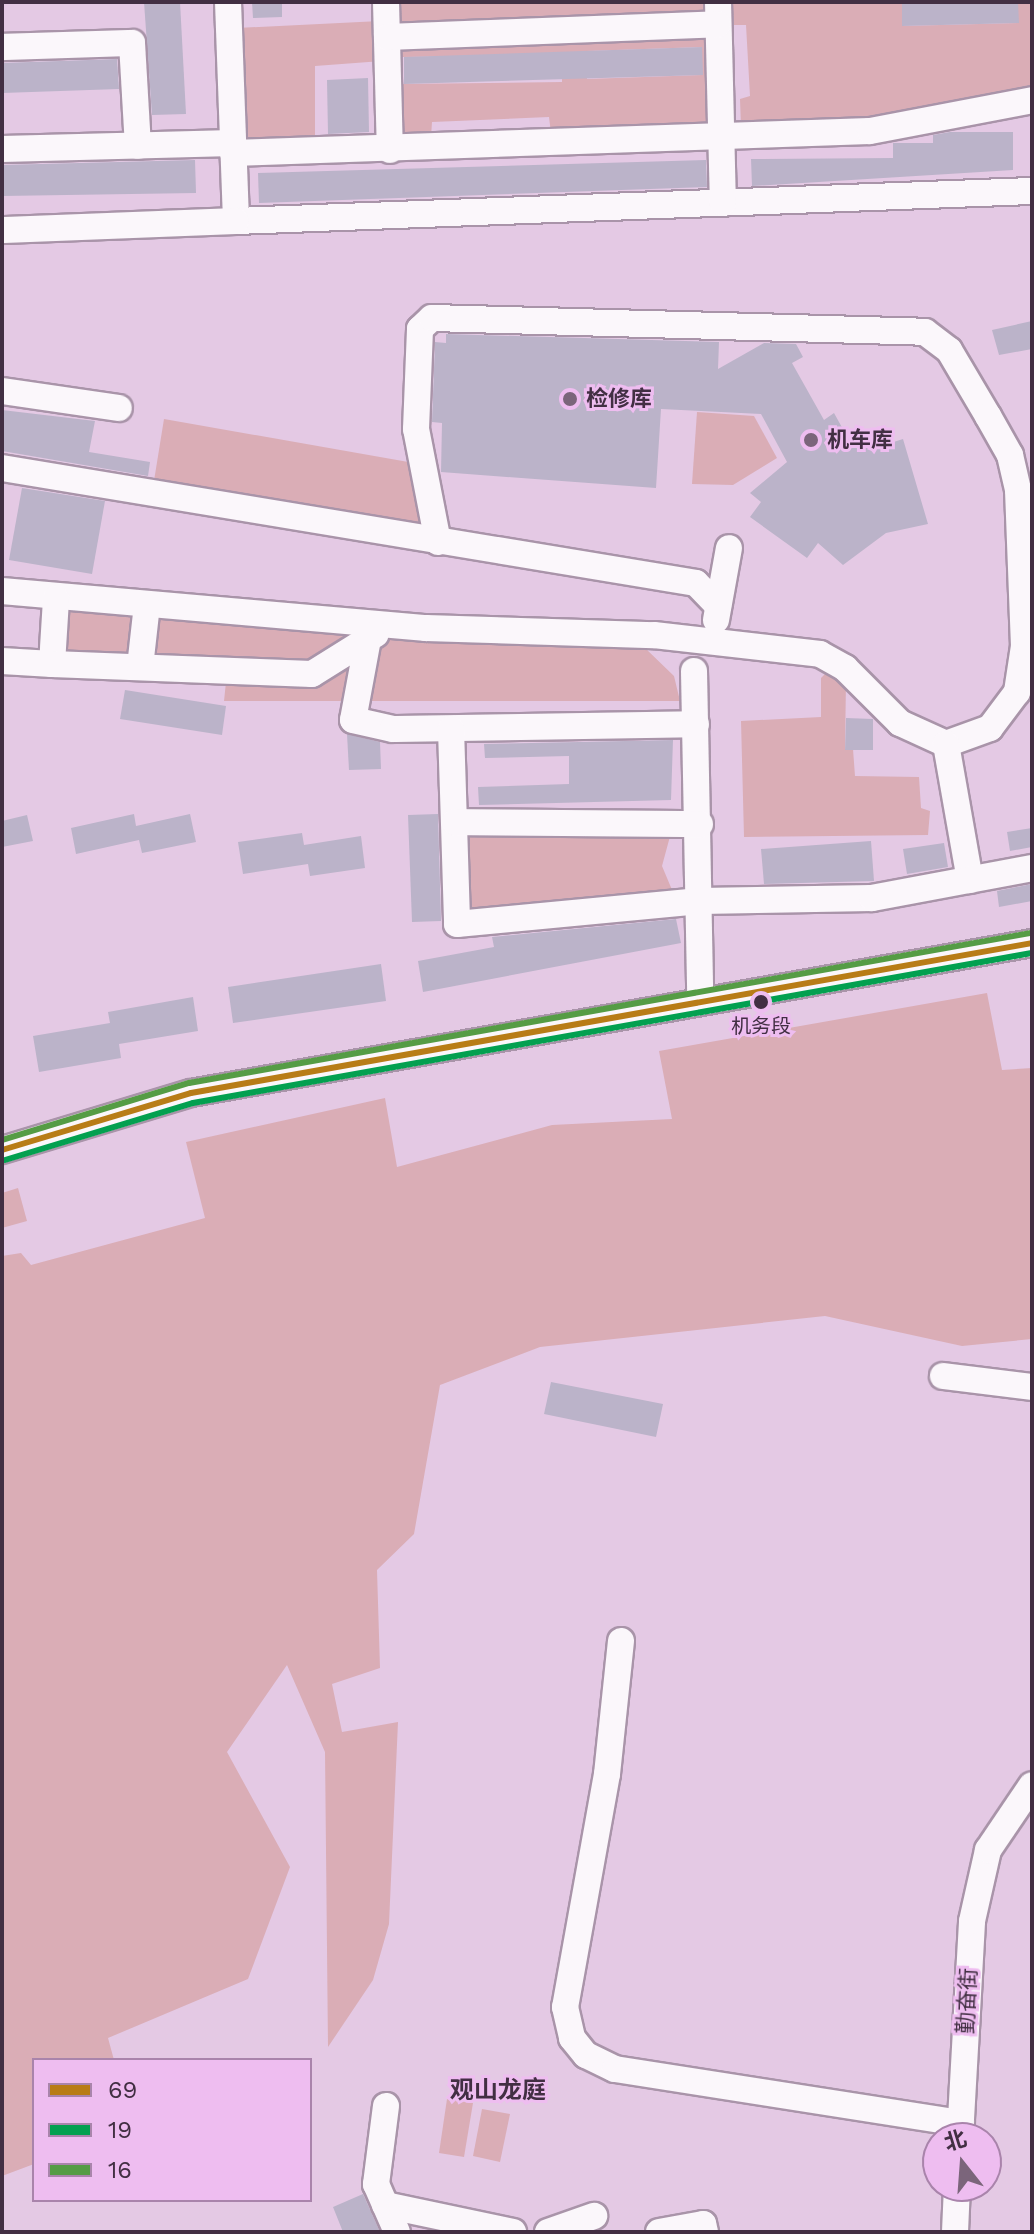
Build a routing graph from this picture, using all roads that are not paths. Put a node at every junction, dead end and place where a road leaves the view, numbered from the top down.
1 (228, 2) edge
2 (386, 2) edge
3 (718, 13) edge
4 (387, 37) junction
5 (2, 47) edge
6 (1032, 100) edge
7 (721, 139) junction
8 (138, 146) junction
9 (233, 148) junction
10 (2, 149) edge
11 (390, 150) junction
12 (1032, 191) edge
13 (723, 203) junction
14 (236, 221) junction
15 (2, 230) edge
16 (2, 391) edge
17 (119, 408) dead end
18 (2, 468) edge
19 (438, 542) junction
20 (729, 548) dead end
21 (2, 591) edge
22 (56, 599) junction
23 (147, 605) junction
24 (718, 606) junction
25 (398, 621) junction
26 (654, 635) junction
27 (368, 639) junction
28 (715, 639) junction
29 (2, 661) edge
30 (52, 664) junction
31 (140, 667) junction
32 (694, 671) junction
33 (696, 724) junction
34 (451, 729) junction
35 (946, 744) junction
36 (455, 822) junction
37 (700, 824) junction
38 (1032, 868) edge
39 (970, 880) junction
40 (700, 901) junction
41 (1032, 943) edge
42 (700, 997) junction
43 (2, 1150) edge
44 (943, 1376) dead end
45 (1032, 1387) edge
46 (621, 1641) dead end
47 (1032, 1785) edge
48 (386, 2106) dead end
49 (960, 2122) edge
50 (922, 2123) edge
51 (956, 2202) edge
52 (385, 2205) junction
53 (594, 2216) dead end
54 (397, 2232) edge
55 (513, 2232) edge
56 (548, 2232) edge
57 (659, 2232) edge
58 (705, 2232) edge
59 (955, 2232) edge

1 - 9 street
2 - 4 street
3 - 4 street
3 - 7 street
4 - 11 street
5 - 8 street
6 - 7 street
7 - 11 street
7 - 13 street
8 - 9 street
8 - 10 street
9 - 11 street
9 - 14 street
12 - 13 street
13 - 14 street
14 - 15 street
16 - 17 street
18 - 19 street
19 - 24 street
19 - 35 street
20 - 24 street
21 - 22 street
22 - 23 street
22 - 30 street
23 - 25 street
23 - 31 street
24 - 28 street
25 - 26 street
25 - 27 street
26 - 28 street
26 - 32 street
27 - 31 street
27 - 34 street
28 - 32 street
28 - 35 street
29 - 30 street
30 - 31 street
32 - 33 street
33 - 34 street
33 - 37 street
34 - 36 street
35 - 39 street
36 - 37 street
36 - 40 street
37 - 40 street
38 - 39 street
39 - 40 street
40 - 42 street
41 - 42 street
42 - 43 street
44 - 45 street
46 - 50 street
47 - 49 street, 勤奋街
48 - 52 street
51 - 59 street
52 - 54 street
52 - 55 street
53 - 56 street
57 - 58 street

